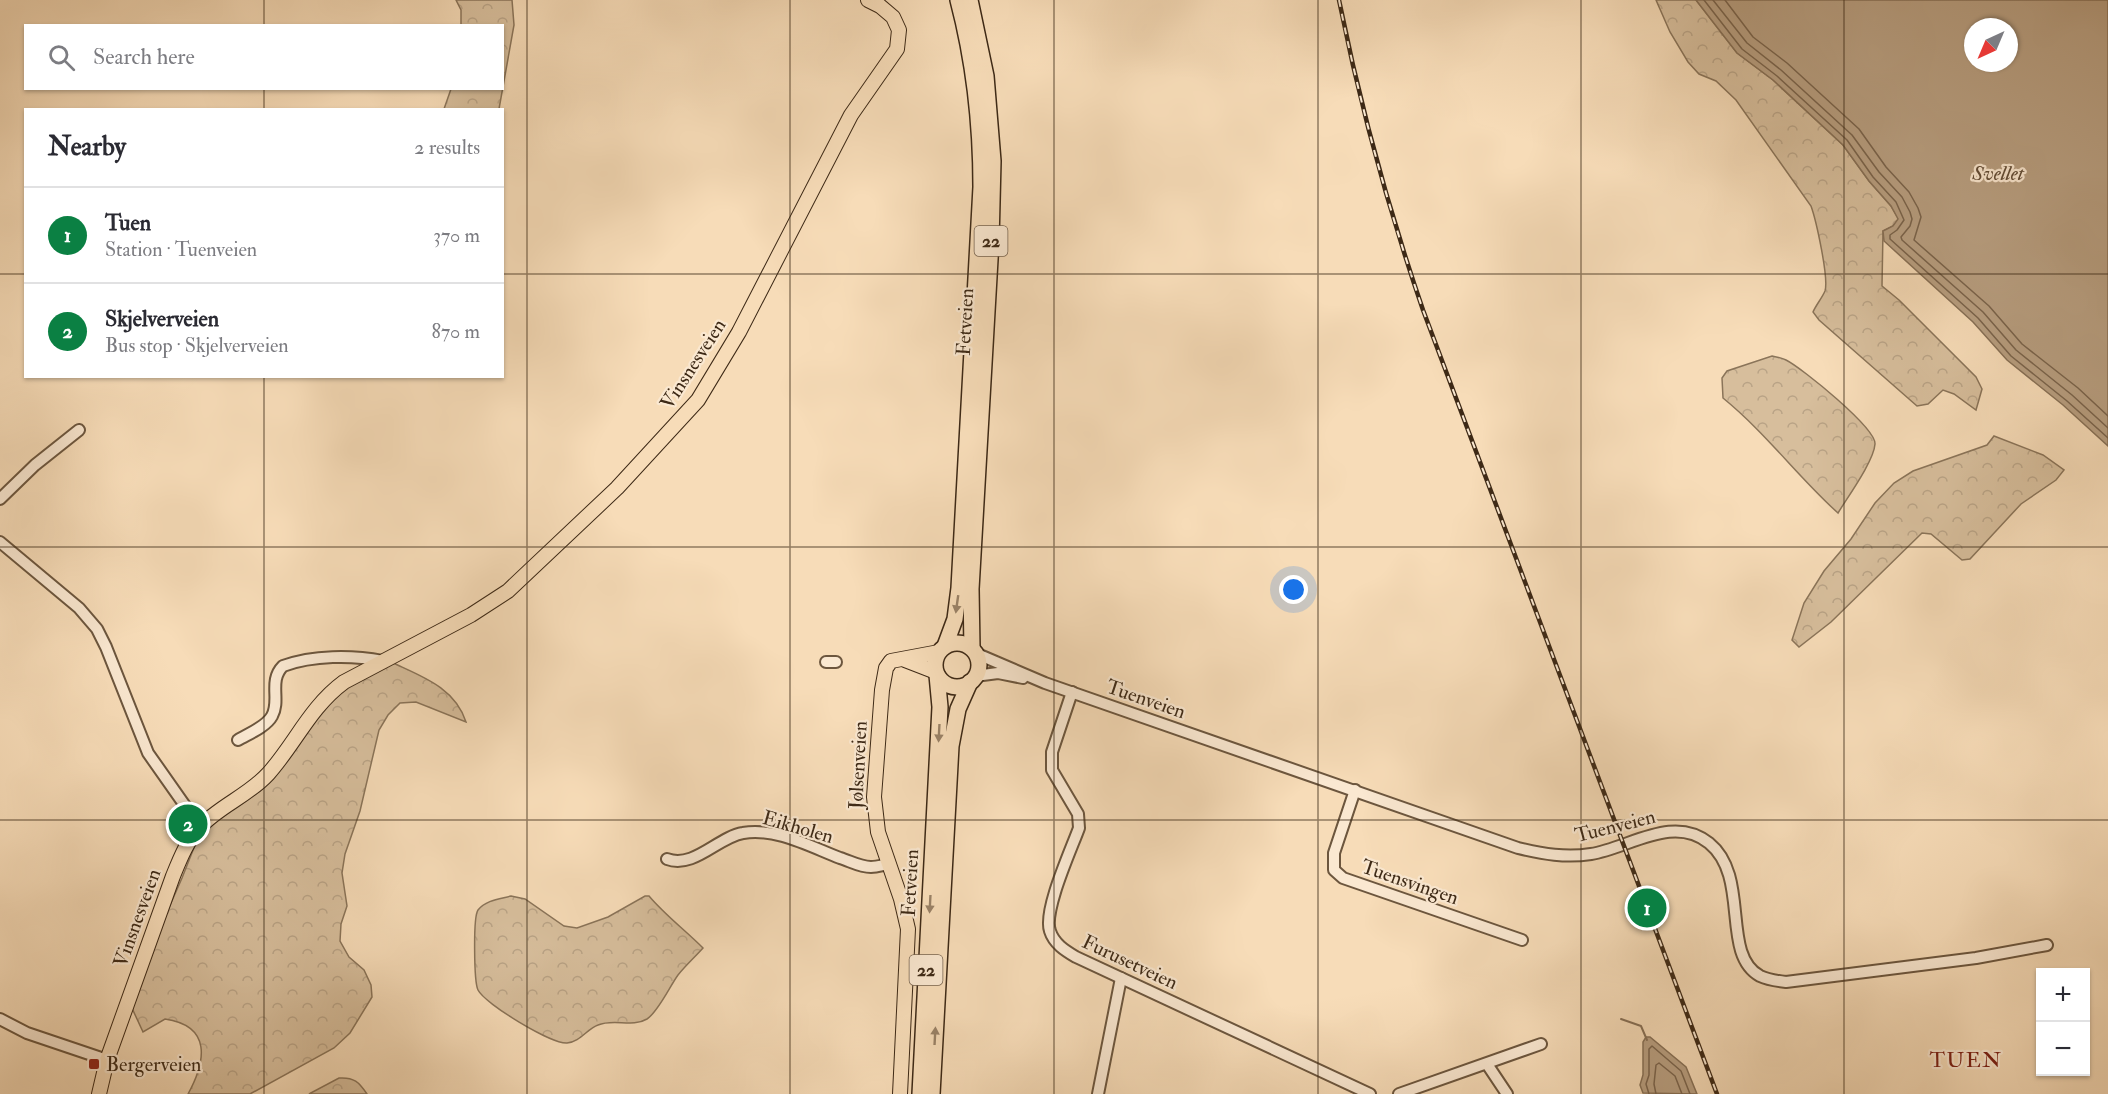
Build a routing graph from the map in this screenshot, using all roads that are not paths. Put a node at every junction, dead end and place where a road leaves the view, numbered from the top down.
1 (868, 0) edge
2 (958, 0) edge
3 (970, 0) edge
4 (79, 430) dead end
5 (0, 499) edge
6 (0, 542) edge
7 (942, 649) junction
8 (974, 651) junction
9 (900, 659) junction
10 (383, 661) junction
11 (937, 673) junction
12 (973, 679) junction
13 (1045, 682) junction
14 (1072, 692) junction
15 (238, 740) dead end
16 (1355, 790) junction
17 (200, 827) junction
18 (667, 859) dead end
19 (889, 864) junction
20 (1522, 940) dead end
21 (2047, 945) dead end
22 (1121, 978) junction
23 (0, 1019) edge
24 (1541, 1044) dead end
25 (107, 1060) junction
26 (1487, 1064) junction
27 (99, 1094) edge
28 (900, 1094) edge
29 (920, 1094) edge
30 (932, 1094) edge
31 (1098, 1094) edge
32 (1370, 1094) edge
33 (1399, 1094) edge
34 (1507, 1094) edge

1 - 10 main road, Vinsnesveien
2 -> 7 highway, Fetveien / 22
3 - 8 highway, Fetveien / 22
4 - 5 street
6 - 17 street
7 - 8 highway
7 - 9 main road
7 - 11 highway, 22
8 - 12 highway, 22
8 - 13 street, Tuenveien
9 - 11 main road
9 - 19 main road, Jølsenveien
10 - 15 street
10 - 17 main road, Vinsnesveien
11 - 12 highway
11 -> 29 highway, Fetveien / 22
12 - 13 street, Tuenveien
30 -> 12 highway, Fetveien / 22
13 - 14 street, Tuenveien
14 - 16 street, Tuenveien
14 - 22 street, Furusetveien
16 - 20 street, Tuensvingen
16 - 21 street, Tuenveien
17 - 25 main road, Vinsnesveien
18 - 19 street, Eikholen
19 - 28 main road, Jølsenveien
22 - 31 street
22 - 32 street, Furusetveien
23 - 25 street
24 - 26 street
25 - 27 main road, Vinsnesveien
26 - 33 street
26 - 34 street

